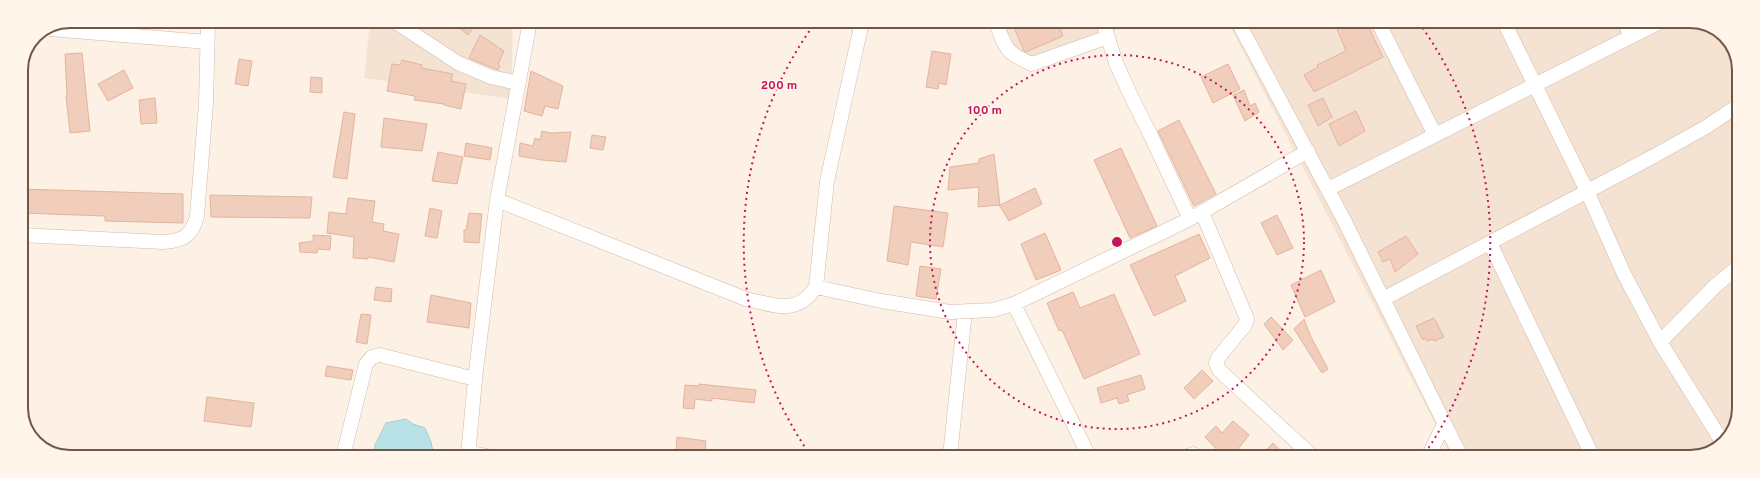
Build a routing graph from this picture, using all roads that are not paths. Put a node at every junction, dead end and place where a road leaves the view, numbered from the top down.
1 (208, 28) edge
2 (405, 28) edge
3 (529, 28) edge
4 (861, 28) edge
5 (998, 28) edge
6 (1105, 28) edge
7 (1241, 28) edge
8 (1381, 28) edge
9 (1507, 28) edge
10 (1627, 28) edge
11 (1648, 28) edge
12 (59, 30) edge
13 (1631, 36) junction
14 (1108, 37) junction
15 (207, 42) junction
16 (518, 83) junction
17 (1534, 85) junction
18 (1732, 110) edge
19 (1434, 135) junction
20 (1308, 151) junction
21 (1328, 189) junction
22 (1587, 191) junction
23 (497, 200) junction
24 (1202, 212) junction
25 (1190, 219) junction
26 (28, 236) edge
27 (1490, 243) junction
28 (1732, 272) edge
29 (816, 287) junction
30 (1383, 299) junction
31 (1014, 304) junction
32 (965, 311) junction
33 (1660, 342) junction
34 (475, 379) junction
35 (1444, 424) junction
36 (1720, 438) edge
37 (344, 450) edge
38 (468, 450) edge
39 (951, 450) edge
40 (1086, 450) edge
41 (1305, 450) edge
42 (1431, 450) edge
43 (1457, 450) edge
44 (1590, 450) edge

1 - 15 street
2 - 16 street
3 - 16 street
4 - 29 street
5 - 14 street
6 - 14 street
7 - 20 street
8 - 19 street
9 - 17 street
10 - 13 street
11 - 13 street
12 - 15 street
13 - 17 street
14 - 25 street
15 - 26 street
16 - 23 street
17 - 19 street
17 - 22 street
18 - 22 street
19 - 21 street
20 - 21 street
20 - 24 street
21 - 30 street
22 - 27 street
22 - 33 street
23 - 29 street
23 - 34 street
24 - 25 street
24 - 41 street
25 - 31 street
27 - 30 street
27 - 44 street
28 - 33 street
29 - 32 street
30 - 35 street
31 - 32 street
31 - 40 street
32 - 39 street
33 - 36 street
34 - 37 street
34 - 38 street
35 - 42 street
35 - 43 street

